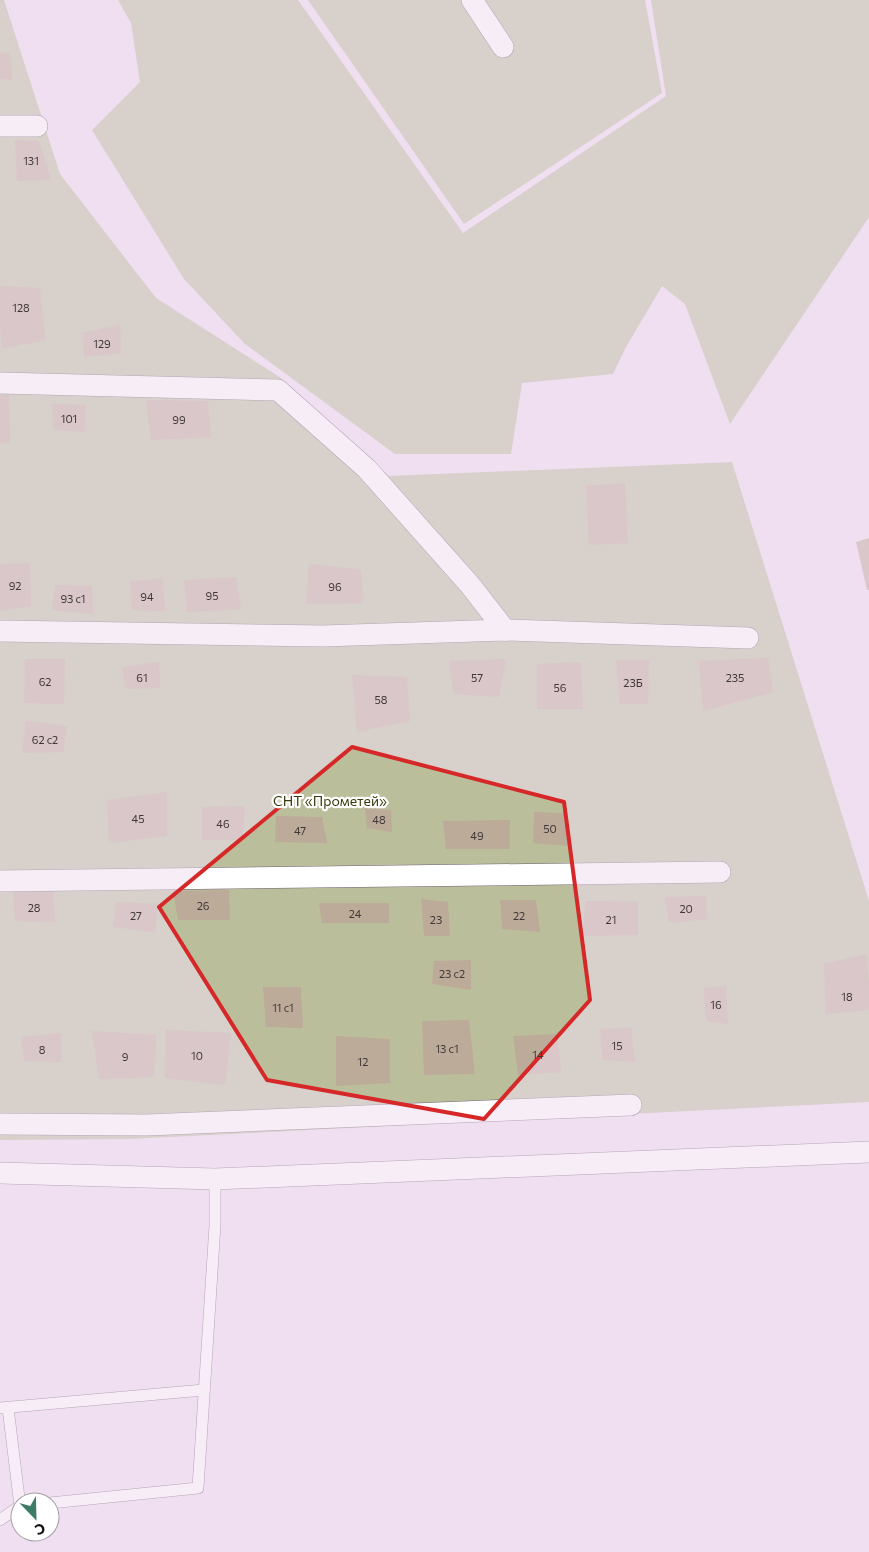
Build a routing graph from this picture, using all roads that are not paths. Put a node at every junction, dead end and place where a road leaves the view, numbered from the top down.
1 (472, 0) edge
2 (503, 47) dead end
3 (0, 126) edge
4 (36, 126) dead end
5 (0, 383) edge
6 (505, 630) junction
7 (0, 632) edge
8 (748, 638) dead end
9 (720, 872) dead end
10 (0, 881) edge
11 (631, 1105) dead end
12 (0, 1124) edge
13 (869, 1152) edge
14 (0, 1173) edge
15 (215, 1179) junction
16 (204, 1390) junction
17 (4, 1408) edge
18 (60, 1502) edge
19 (0, 1520) edge

1 - 2 street
3 - 4 street
5 - 6 street
6 - 7 street
6 - 8 street
9 - 10 street
11 - 12 street
13 - 15 street
14 - 15 street
15 - 16 lane
16 - 17 lane
16 - 18 lane
17 - 19 lane

